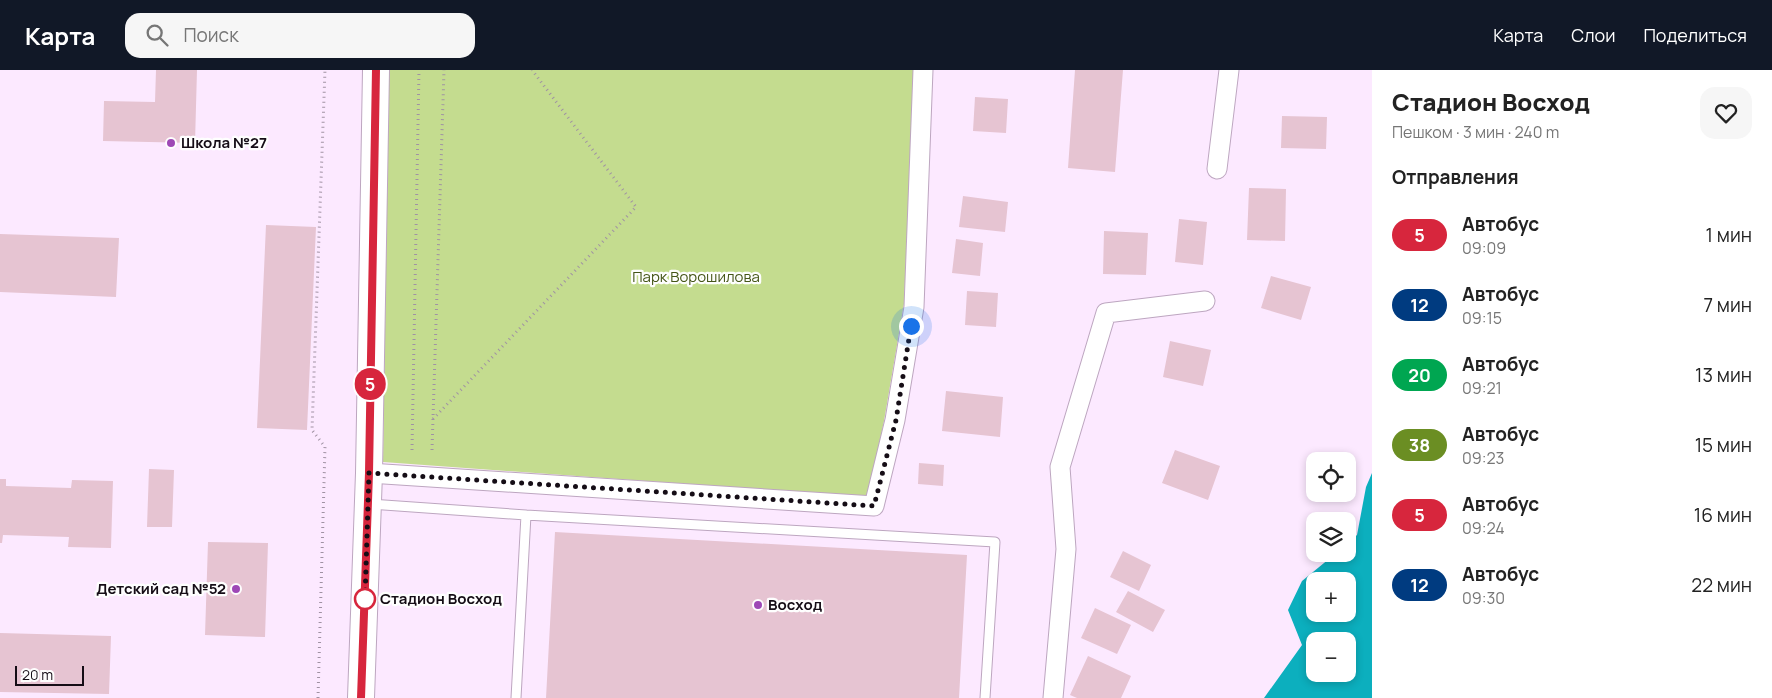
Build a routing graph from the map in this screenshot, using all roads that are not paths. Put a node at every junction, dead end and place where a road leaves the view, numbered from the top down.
1 (376, 70) edge
2 (923, 70) edge
3 (1229, 70) edge
4 (1218, 169) dead end
5 (1205, 301) dead end
6 (369, 473) junction
7 (368, 504) junction
8 (526, 515) junction
9 (361, 698) edge
10 (516, 698) edge
11 (986, 698) edge
12 (1053, 698) edge

1 - 6 main road
2 - 6 street
3 - 4 street
5 - 12 street
6 - 7 main road
7 - 8 lane
7 - 9 main road
8 - 10 lane
8 - 11 lane

